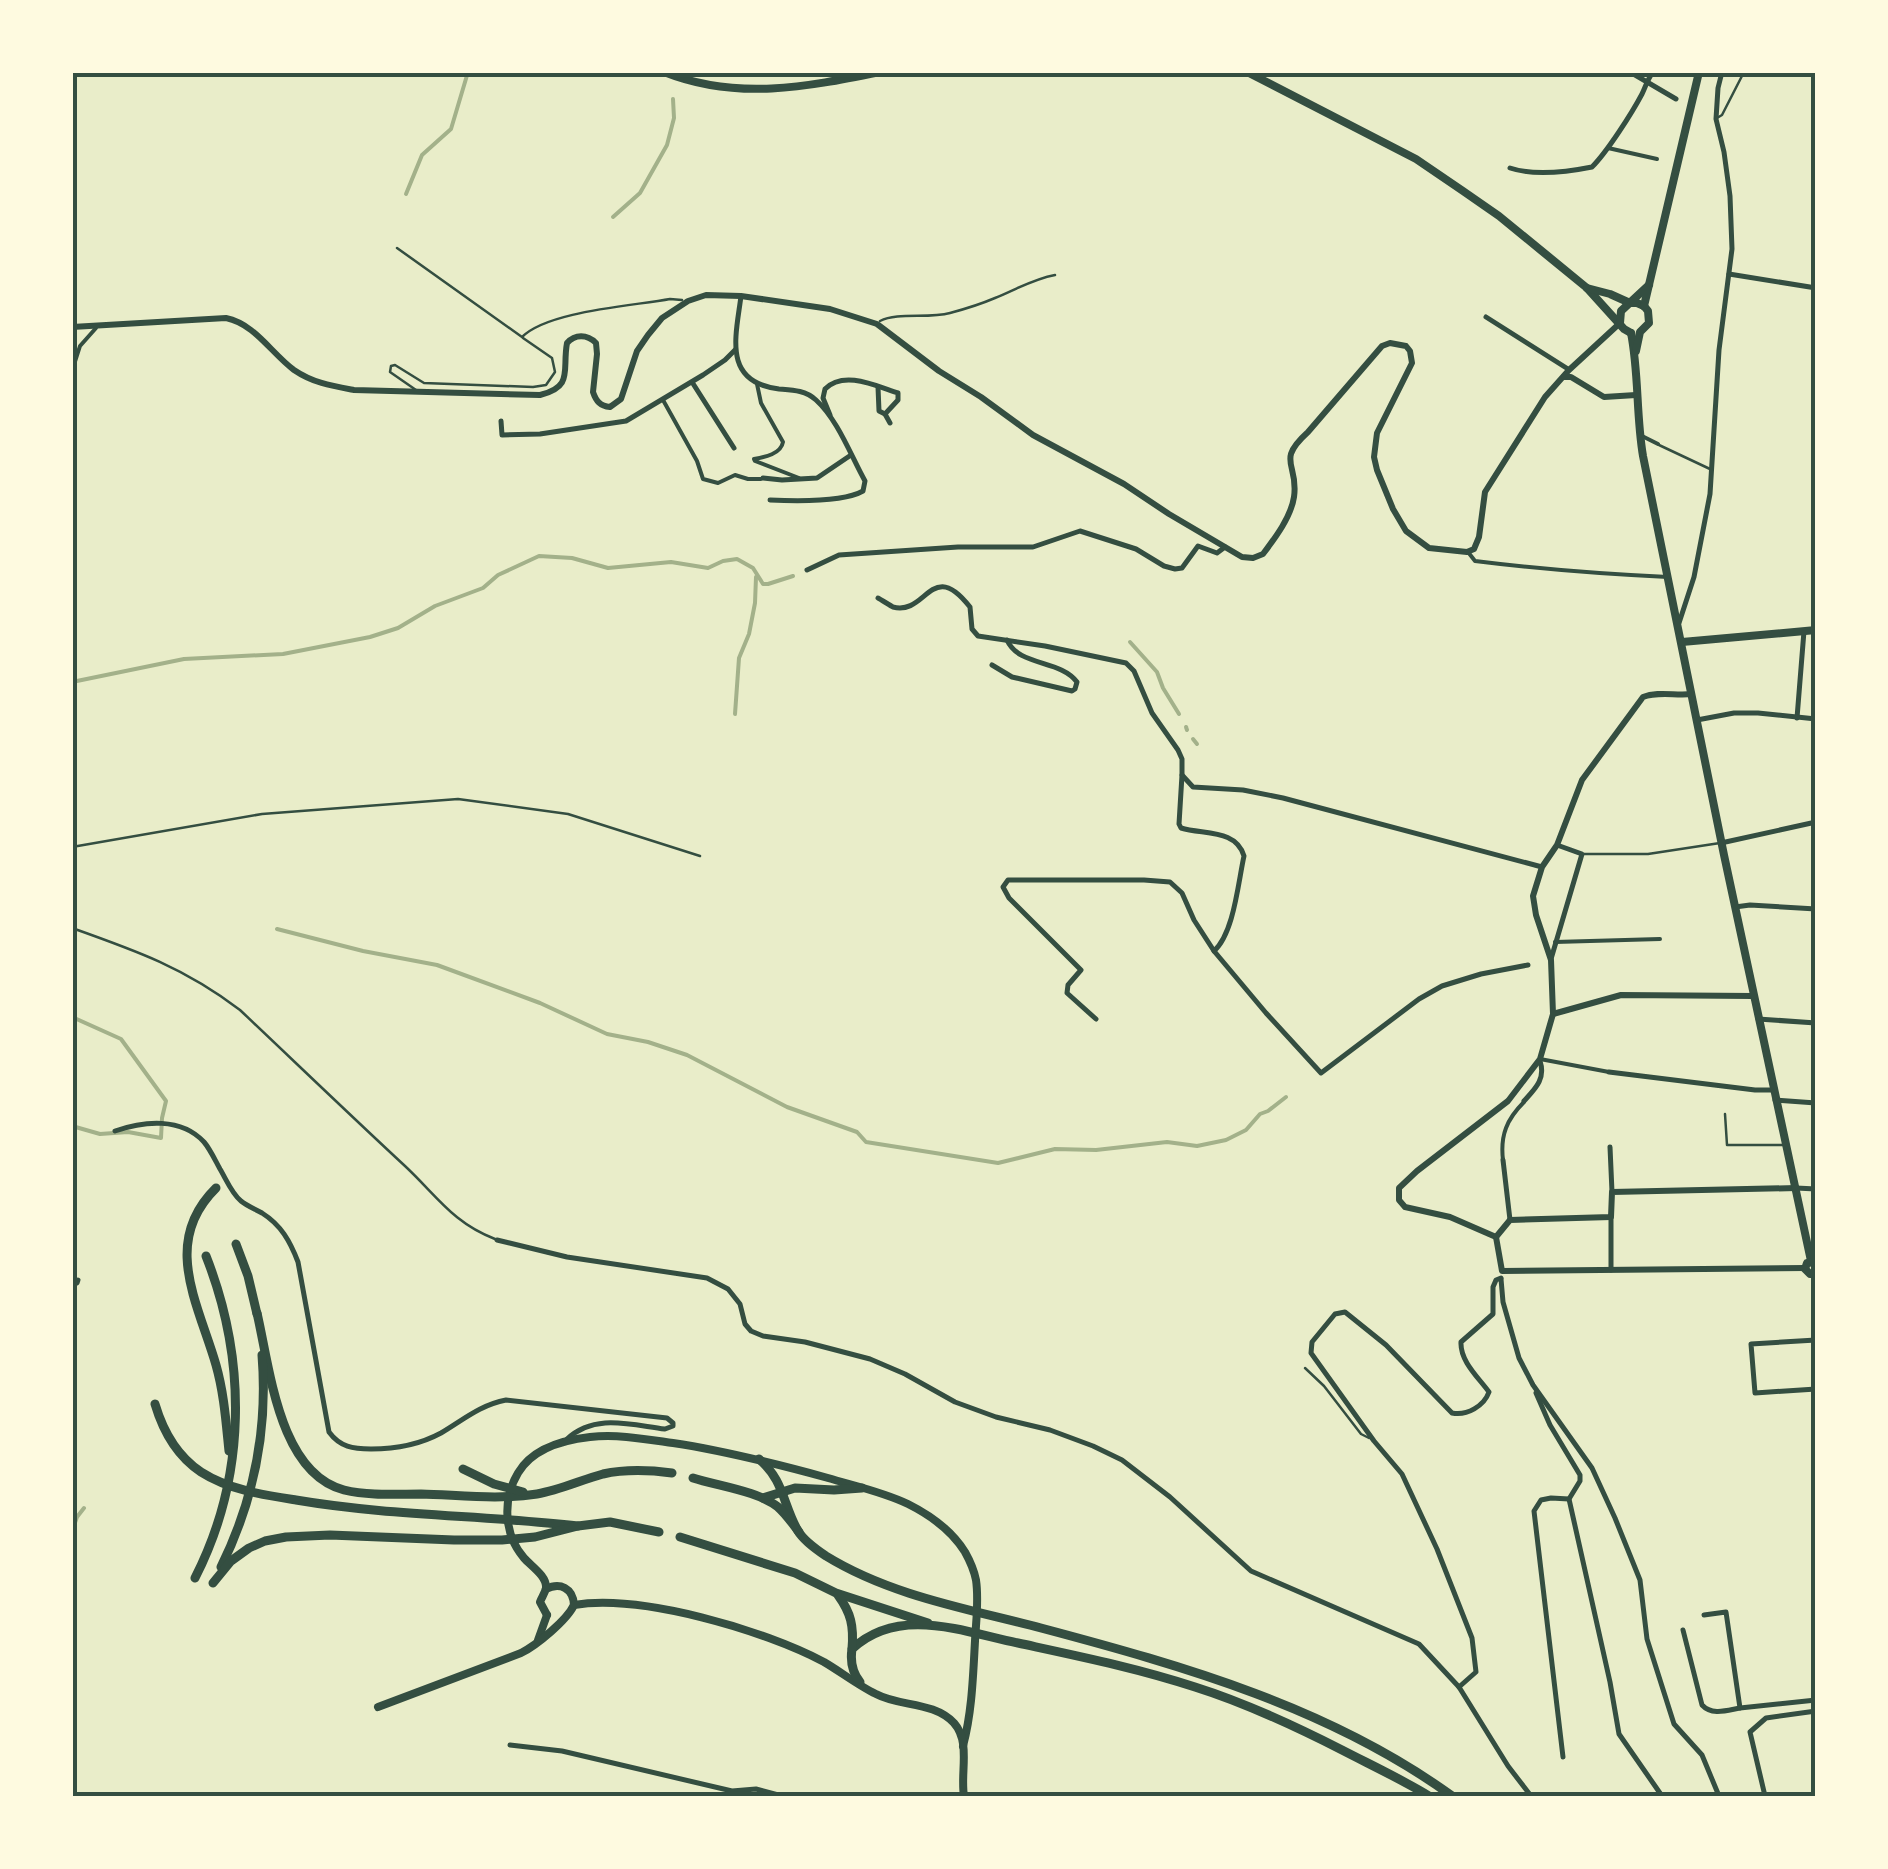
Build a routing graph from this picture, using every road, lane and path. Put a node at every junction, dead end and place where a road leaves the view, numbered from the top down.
1 (664, 72) edge
2 (880, 72) edge
3 (1247, 72) edge
4 (1630, 72) edge
5 (1653, 72) edge
6 (1699, 72) edge
7 (1722, 72) edge
8 (1744, 72) edge
9 (1646, 82) junction
10 (1676, 99) dead end
11 (1713, 118) junction
12 (1607, 148) junction
13 (1657, 158) dead end
14 (1510, 168) dead end
15 (396, 248) dead end
16 (1729, 274) junction
17 (1054, 276) dead end
18 (1649, 285) junction
19 (1587, 288) junction
20 (1816, 288) edge
21 (742, 296) junction
22 (688, 301) junction
23 (1630, 303) junction
24 (1644, 306) junction
25 (1486, 317) dead end
26 (1620, 323) junction
27 (876, 324) junction
28 (98, 326) junction
29 (72, 327) edge
30 (1636, 332) junction
31 (522, 337) junction
32 (735, 350) junction
33 (1570, 370) junction
34 (72, 371) edge
35 (1563, 377) junction
36 (692, 382) junction
37 (757, 384) junction
38 (878, 387) junction
39 (418, 392) junction
40 (1636, 394) junction
41 (663, 400) junction
42 (885, 414) junction
43 (501, 420) dead end
44 (833, 423) junction
45 (890, 423) dead end
46 (1640, 435) junction
47 (1658, 444) joint
48 (734, 448) dead end
49 (851, 455) junction
50 (1712, 469) junction
51 (763, 478) joint
52 (803, 480) junction
53 (770, 500) dead end
54 (1225, 548) junction
55 (1468, 552) junction
56 (807, 570) dead end
57 (1668, 577) junction
58 (878, 598) dead end
59 (1679, 625) junction
60 (1816, 630) edge
61 (1804, 631) junction
62 (1007, 640) junction
63 (1682, 642) junction
64 (992, 665) dead end
65 (1692, 694) junction
66 (1797, 718) junction
67 (1816, 719) edge
68 (1696, 720) junction
69 (1182, 775) junction
70 (1816, 822) edge
71 (1721, 843) junction
72 (1557, 845) junction
73 (72, 847) edge
74 (1582, 854) junction
75 (700, 856) dead end
76 (1542, 867) junction
77 (1735, 907) junction
78 (1816, 910) edge
79 (72, 928) edge
80 (1660, 939) dead end
81 (1555, 942) junction
82 (1214, 951) junction
83 (1548, 960) junction
84 (1528, 965) dead end
85 (1753, 996) junction
86 (1554, 1014) junction
87 (1096, 1019) dead end
88 (1758, 1019) junction
89 (1816, 1023) edge
90 (1540, 1059) junction
91 (1610, 1072) joint
92 (1774, 1095) junction
93 (1524, 1102) joint
94 (1816, 1103) edge
95 (1725, 1114) dead end
96 (116, 1132) dead end
97 (1786, 1145) junction
98 (1610, 1147) dead end
99 (1502, 1160) joint
100 (216, 1188) dead end
101 (1796, 1188) junction
102 (1816, 1190) edge
103 (1612, 1192) junction
104 (1610, 1218) junction
105 (1510, 1220) junction
106 (1496, 1237) junction
107 (497, 1240) joint
108 (236, 1244) dead end
109 (206, 1256) dead end
110 (1811, 1264) edge
111 (1612, 1270) junction
112 (1501, 1274) junction
113 (1815, 1277) edge
114 (257, 1313) junction
115 (1816, 1340) edge
116 (1305, 1368) dead end
117 (1533, 1385) junction
118 (1816, 1389) edge
119 (154, 1404) dead end
120 (565, 1441) junction
121 (1374, 1441) junction
122 (758, 1459) junction
123 (231, 1470) junction
124 (464, 1470) dead end
125 (672, 1474) dead end
126 (693, 1478) dead end
127 (862, 1488) junction
128 (784, 1491) junction
129 (536, 1494) junction
130 (763, 1498) junction
131 (1568, 1499) junction
132 (578, 1526) junction
133 (659, 1532) dead end
134 (799, 1532) junction
135 (680, 1537) dead end
136 (195, 1578) dead end
137 (546, 1589) junction
138 (836, 1593) junction
139 (574, 1604) junction
140 (1704, 1615) dead end
141 (547, 1616) junction
142 (562, 1618) junction
143 (928, 1624) junction
144 (1683, 1630) dead end
145 (536, 1644) junction
146 (852, 1648) junction
147 (860, 1682) junction
148 (1458, 1687) junction
149 (1816, 1700) edge
150 (378, 1708) dead end
151 (1740, 1708) junction
152 (1816, 1711) edge
153 (510, 1745) dead end
154 (964, 1746) junction
155 (1563, 1758) dead end
156 (782, 1796) edge
157 (964, 1796) edge
158 (1429, 1796) edge
159 (1452, 1796) edge
160 (1531, 1796) edge
161 (1662, 1796) edge
162 (1719, 1796) edge
163 (1764, 1796) edge

1 - 2 main road
3 - 19 main road
4 - 9 street
5 - 9 street
6 - 18 main road
7 - 11 street
8 - 11 lane
9 - 10 street
9 - 12 street
11 - 16 street
12 - 13 street
12 - 14 street
15 - 31 lane
16 - 20 street
16 - 50 street
17 - 27 lane
18 - 23 main road
18 - 24 main road
19 - 23 main road
19 - 26 main road
21 - 22 street
21 - 27 street
21 - 32 street
22 - 31 lane
22 - 39 street
23 - 24 main road
23 - 26 main road
24 - 30 main road
25 - 33 street
26 - 30 main road
26 - 33 street
27 - 54 street
28 - 29 street
28 - 34 street
28 - 39 street
30 - 40 main road
31 - 39 lane
32 - 36 street
32 - 37 street
33 - 35 street
35 - 40 street
35 - 55 street
36 - 41 street
36 - 48 street
37 - 44 street
37 - 52 street
38 - 42 street
38 - 42 street
38 - 44 street
40 - 46 main road
41 - 43 street
41 - 51 street
42 - 45 street
44 - 49 street
46 - 47 street
46 - 57 main road
47 - 50 lane
49 - 52 street
49 - 53 street
50 - 59 street
51 - 52 street
54 - 55 street
54 - 56 street
55 - 57 street
57 - 59 main road
58 - 62 street
59 - 63 main road
60 - 61 main road
61 - 63 main road
61 - 66 street
62 - 64 street
62 - 69 street
63 - 65 main road
65 - 68 main road
65 - 72 street
66 - 67 street
66 - 68 street
68 - 71 main road
69 - 76 street
69 - 82 street
70 - 71 street
71 - 74 lane
71 - 77 main road
72 - 74 street
72 - 76 street
73 - 75 lane
74 - 81 street
76 - 83 street
77 - 78 street
77 - 85 main road
79 - 107 lane
80 - 81 street
81 - 83 street
82 - 84 street
82 - 87 street
83 - 86 street
85 - 86 street
85 - 88 main road
86 - 90 street
88 - 89 street
88 - 92 main road
90 - 91 street
90 - 93 street
90 - 106 street
91 - 92 street
92 - 94 street
92 - 97 main road
93 - 99 street
95 - 97 lane
96 - 120 street
97 - 101 main road
98 - 103 street
99 - 105 street
100 - 123 highway
101 - 102 street
101 - 103 street
101 - 110 main road
103 - 104 street
104 - 105 street
104 - 111 street
105 - 106 street
106 - 112 street
107 - 148 street
108 - 114 highway
109 - 123 highway
110 - 111 street
110 - 113 main road
111 - 112 street
112 - 117 street
112 - 121 street
114 - 129 highway
114 - 132 highway
115 - 118 street
116 - 121 lane
117 - 131 street
117 - 162 street
119 - 132 highway
120 - 122 main road
120 - 137 main road
121 - 148 street
122 - 127 main road
122 - 128 highway
123 - 136 highway
124 - 129 highway
125 - 129 highway
126 - 130 highway
127 - 128 highway
127 - 154 main road
128 - 130 highway
128 - 134 highway
130 - 134 highway
131 - 155 street
131 - 161 street
132 - 133 highway
134 - 159 highway
135 - 138 highway
137 - 139 main road
137 - 141 main road
138 - 143 highway
138 - 146 highway
139 - 142 main road
139 - 147 main road
140 - 151 street
141 - 142 main road
141 - 145 main road
142 - 145 main road
143 - 146 highway
143 - 158 highway
144 - 151 street
145 - 150 main road
146 - 147 highway
147 - 154 main road
148 - 160 street
149 - 151 street
152 - 163 street
153 - 156 street
154 - 157 main road

